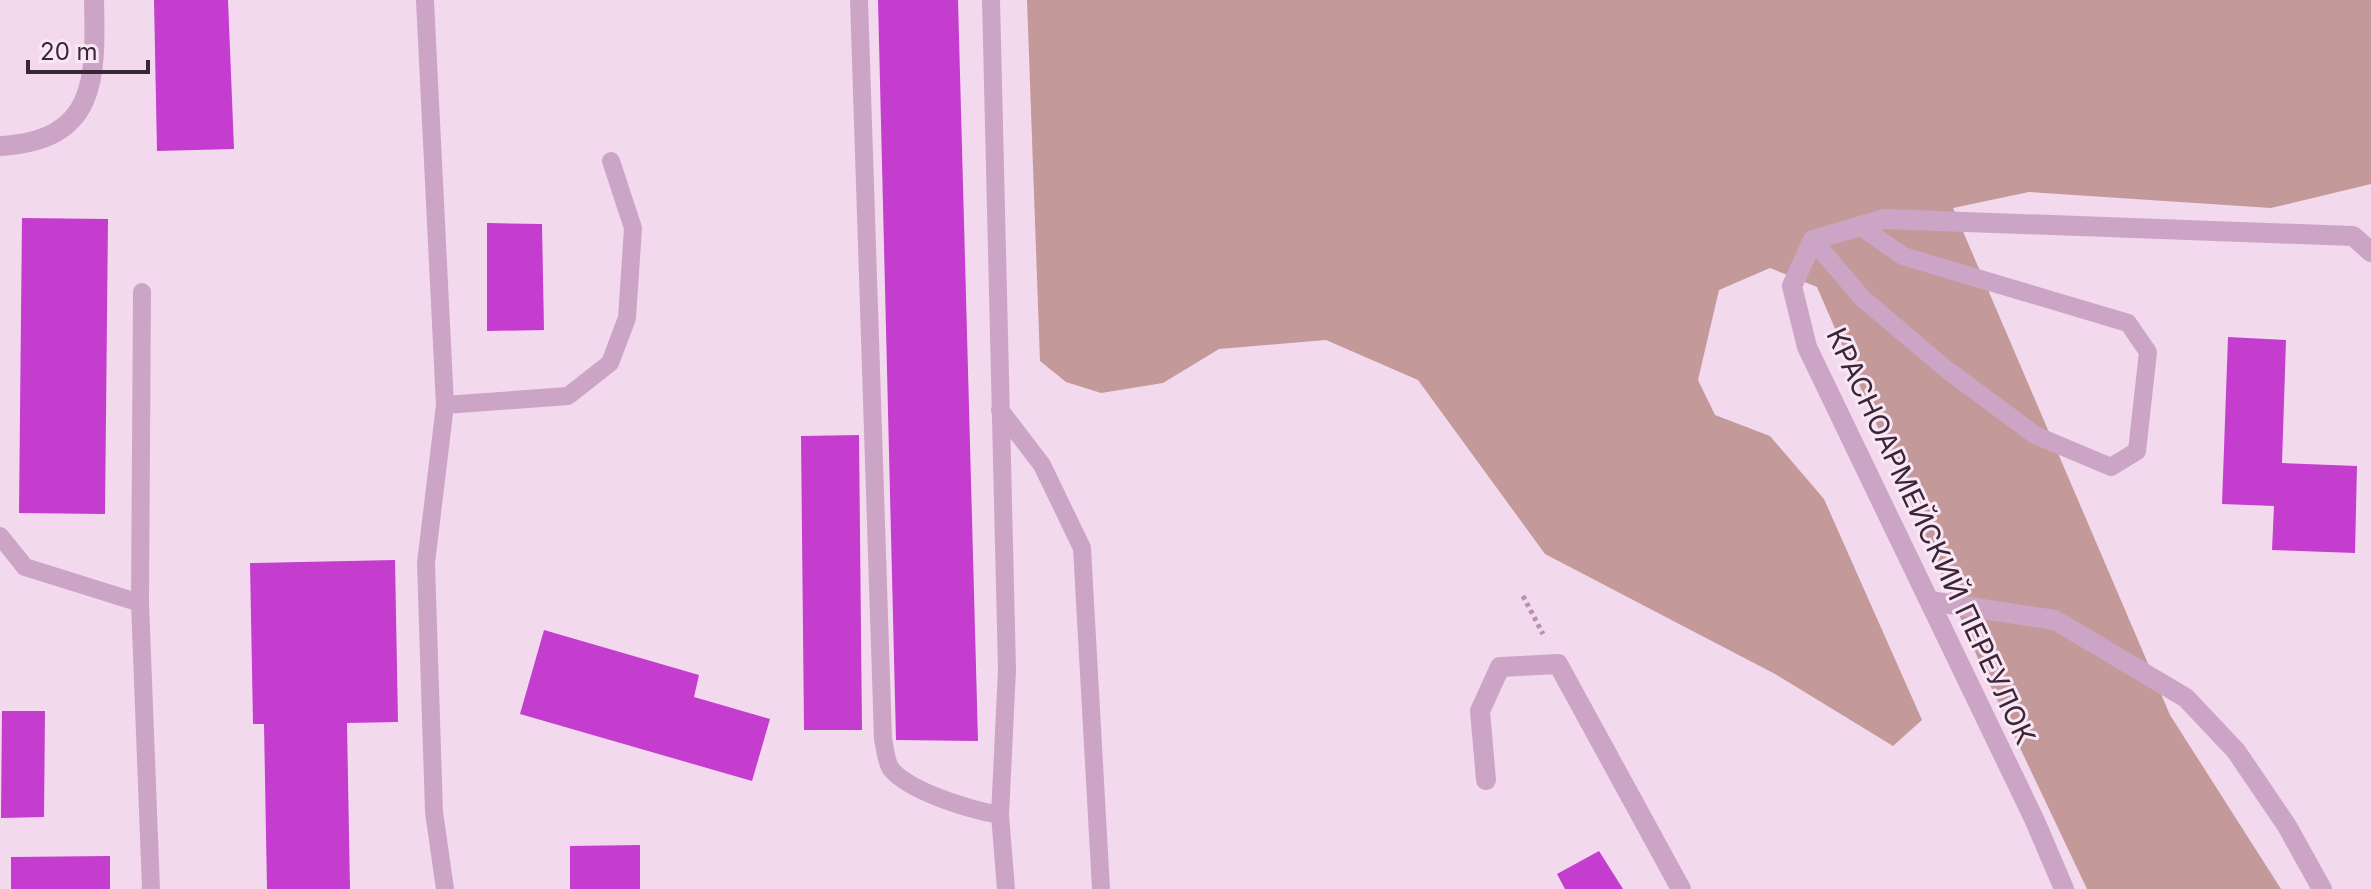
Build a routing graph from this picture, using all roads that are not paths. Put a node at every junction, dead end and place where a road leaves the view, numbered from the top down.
1 (94, 0) edge
2 (425, 0) edge
3 (859, 0) edge
4 (991, 0) edge
5 (0, 146) edge
6 (611, 161) dead end
7 (1860, 226) junction
8 (1813, 240) junction
9 (2371, 252) edge
10 (142, 292) dead end
11 (445, 405) junction
12 (1000, 410) junction
13 (0, 536) edge
14 (1930, 601) junction
15 (140, 603) junction
16 (1486, 780) dead end
17 (1000, 815) junction
18 (151, 889) edge
19 (445, 889) edge
20 (1006, 889) edge
21 (1101, 889) edge
22 (1681, 889) edge
23 (2064, 889) edge
24 (2322, 889) edge

1 - 5 street
2 - 11 lane
3 - 17 lane
4 - 12 lane
6 - 11 lane
7 - 8 street
7 - 8 lane
7 - 9 street
8 - 14 street, КРАСНОАРМЕЙСКИЙ ПЕРЕУЛОК
10 - 15 lane
11 - 19 lane
12 - 17 lane
12 - 21 lane
13 - 15 lane
14 - 23 street, КРАСНОАРМЕЙСКИЙ ПЕРЕУЛОК
14 - 24 street
15 - 18 lane
16 - 22 street
17 - 20 lane

